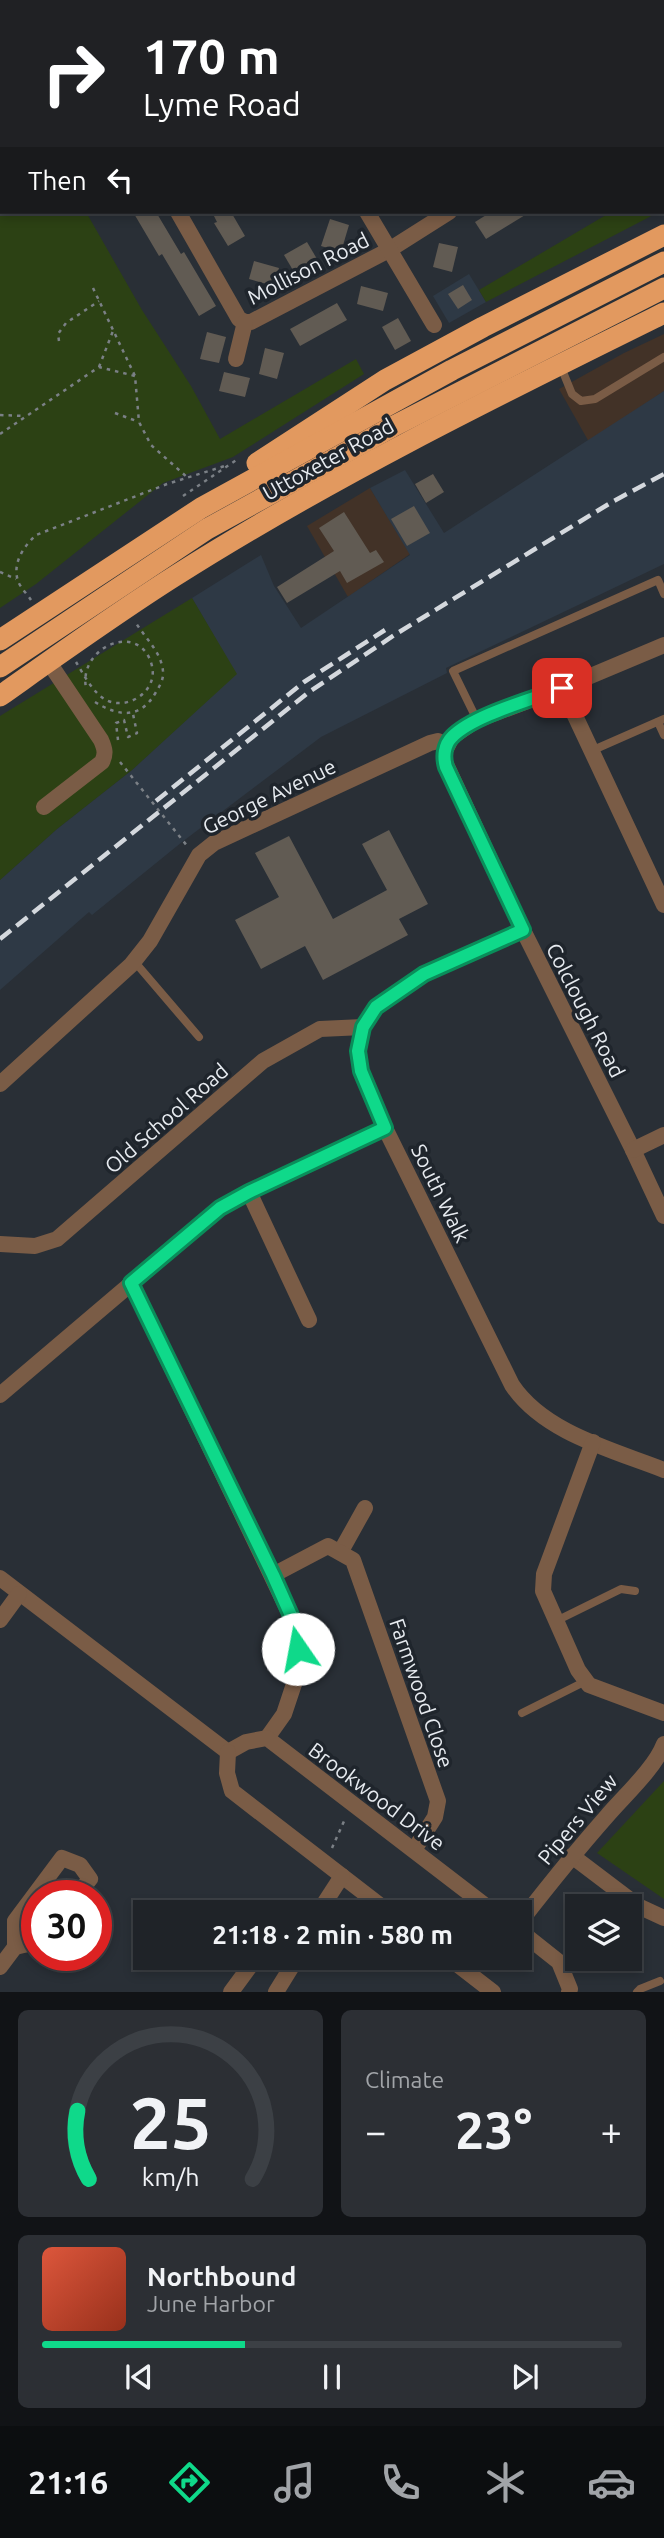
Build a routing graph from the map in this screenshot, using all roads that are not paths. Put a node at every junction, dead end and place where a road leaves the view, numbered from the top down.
1 (179, 214) edge
2 (368, 214) edge
3 (446, 214) edge
4 (664, 235) edge
5 (389, 250) junction
6 (664, 262) edge
7 (664, 288) edge
8 (664, 313) edge
9 (245, 322) junction
10 (434, 326) dead end
11 (664, 357) edge
12 (236, 359) dead end
13 (559, 365) junction
14 (201, 508) junction
15 (664, 594) edge
16 (0, 640) edge
17 (664, 645) edge
18 (0, 667) edge
19 (40, 667) junction
20 (562, 688) junction
21 (0, 696) edge
22 (477, 720) junction
23 (661, 720) edge
24 (664, 735) edge
25 (447, 745) junction
26 (591, 751) junction
27 (44, 807) dead end
28 (664, 905) edge
29 (523, 930) junction
30 (134, 961) junction
31 (363, 1027) junction
32 (199, 1037) dead end
33 (0, 1084) edge
34 (385, 1128) junction
35 (664, 1135) edge
36 (634, 1150) junction
37 (249, 1192) junction
38 (664, 1216) edge
39 (0, 1244) edge
40 (131, 1283) junction
41 (309, 1320) dead end
42 (0, 1395) edge
43 (593, 1442) junction
44 (664, 1470) edge
45 (365, 1508) dead end
46 (341, 1551) junction
47 (273, 1575) junction
48 (0, 1578) edge
49 (635, 1591) dead end
50 (19, 1594) junction
51 (0, 1620) edge
52 (556, 1620) junction
53 (586, 1681) junction
54 (522, 1713) dead end
55 (664, 1713) edge
56 (267, 1738) junction
57 (664, 1744) edge
58 (228, 1752) junction
59 (414, 1850) junction
60 (572, 1856) junction
61 (342, 1876) junction
62 (46, 1880) edge
63 (89, 1880) edge
64 (326, 1900) edge
65 (373, 1900) edge
66 (478, 1900) edge
67 (532, 1907) edge
68 (21, 1913) edge
69 (664, 1918) edge
70 (532, 1941) edge
71 (21, 1946) edge
72 (15, 1947) junction
73 (0, 1967) edge
74 (247, 1970) edge
75 (290, 1970) edge
76 (465, 1970) edge
77 (660, 1981) dead end
78 (231, 1992) edge
79 (276, 1992) edge
80 (493, 1992) edge
81 (569, 1992) edge
82 (637, 1992) edge

1 - 9 street, Mollison Road
2 - 5 street
3 - 5 street, Mollison Road
4 - 14 highway
5 - 9 street, Mollison Road
5 - 10 street
6 - 14 highway
7 - 18 highway
8 - 13 highway, Uttoxeter Road
9 - 12 street, Mollison Road
11 - 13 lane
13 - 19 highway, Uttoxeter Road
14 - 16 highway
15 - 22 lane
17 - 20 street
19 - 21 highway, Uttoxeter Road
19 - 27 street
20 - 22 street
20 - 26 street
22 - 25 street
23 - 24 lane
23 - 26 lane
25 - 29 street, Colclough Road
25 - 30 street, George Avenue
26 - 28 street
29 - 31 street
29 - 36 street, Colclough Road
30 - 32 lane
30 - 33 street, George Avenue
31 - 34 street, South Walk
31 - 39 street, Old School Road
34 - 37 street
34 - 43 street, South Walk
35 - 36 street
36 - 38 street, Colclough Road
37 - 40 street
37 - 41 street
40 - 42 street
40 - 47 street
43 - 44 street, South Walk
43 - 52 street
45 - 46 street
46 - 47 street
46 - 59 street, Farmwood Close
47 - 56 street
48 - 50 street
49 - 52 lane
50 - 51 street
50 - 58 street
52 - 53 street
53 - 54 lane
53 - 55 street
56 - 58 street
56 - 59 street, Brookwood Drive
57 - 60 street, Pipers View
58 - 61 street
59 - 66 street, Brookwood Drive
60 - 67 street, Pipers View
60 - 69 street
61 - 64 street
61 - 65 street
62 - 63 street
68 - 72 street
70 - 81 street
71 - 72 street
72 - 73 street
74 - 78 street
75 - 79 street
76 - 80 street
77 - 82 lane

